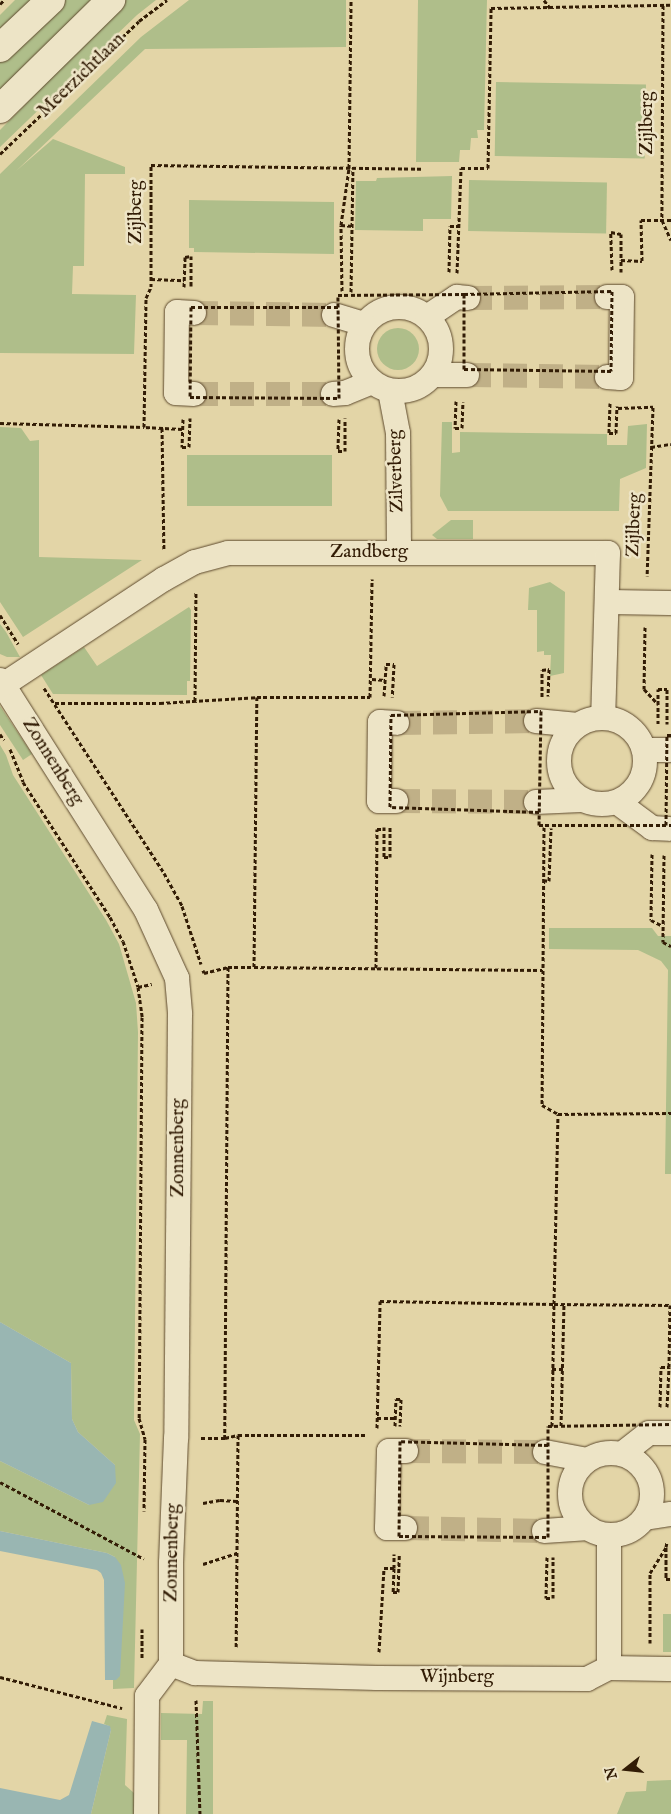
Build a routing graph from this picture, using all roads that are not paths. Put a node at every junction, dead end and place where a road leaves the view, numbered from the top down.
1 (51, 0) edge
2 (111, 0) edge
3 (0, 48) edge
4 (0, 109) edge
5 (456, 288) tunnel mouth
6 (613, 291) road end
7 (190, 304) road end
8 (427, 317) junction
9 (433, 375) junction
10 (467, 375) tunnel mouth
11 (607, 377) tunnel mouth
12 (381, 386) junction
13 (189, 398) road end
14 (339, 401) tunnel mouth
15 (399, 553) junction
16 (608, 602) junction
17 (671, 603) edge
18 (2, 683) edge
19 (542, 718) tunnel mouth
20 (603, 718) junction
21 (391, 720) road end
22 (578, 724) junction
23 (662, 744) edge
24 (581, 800) junction
25 (617, 802) junction
26 (388, 810) road end
27 (543, 810) tunnel mouth
28 (662, 827) edge
29 (665, 1429) edge
30 (400, 1448) road end
31 (548, 1450) tunnel mouth
32 (622, 1454) junction
33 (587, 1460) junction
34 (670, 1514) edge
35 (645, 1518) junction
36 (599, 1532) junction
37 (398, 1536) road end
38 (548, 1536) tunnel mouth
39 (171, 1664) junction
40 (609, 1668) junction
41 (660, 1669) edge
42 (146, 1814) edge

1 - 3 street
2 - 4 street, Meerzichtlaan
5 - 8 street
6 - 11 street
7 - 13 street
8 - 9 street
8 - 12 street, Zilverberg
9 - 10 street
9 - 12 street
12 - 14 street
12 - 15 street, Zilverberg
15 - 16 street, Zandberg
15 - 18 street, Zandberg
16 - 17 street
16 - 20 street, Zandberg
18 - 39 street, Zonnenberg
19 - 22 street
20 - 22 street
20 - 23 street
21 - 26 street
22 - 24 street
23 - 25 street
24 - 25 street
24 - 27 street
25 - 28 street
29 - 32 street
30 - 37 street
31 - 33 street
32 - 33 street
32 - 35 street
33 - 36 street
34 - 35 street
35 - 36 street
36 - 38 street
36 - 40 street
39 - 40 street, Wijnberg
39 - 42 street
40 - 41 street

